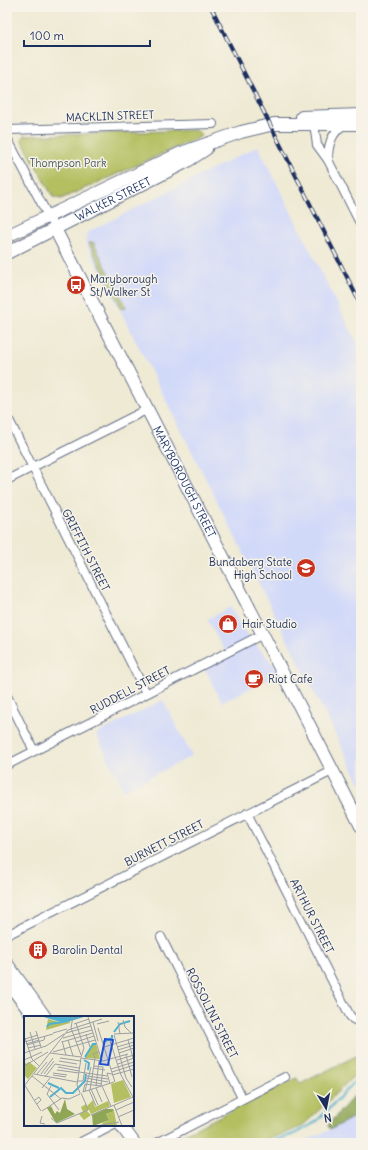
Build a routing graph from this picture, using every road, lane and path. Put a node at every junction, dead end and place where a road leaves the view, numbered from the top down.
1 (361, 115) edge
2 (317, 120) junction
3 (213, 124) dead end
4 (345, 124) junction
5 (361, 124) edge
6 (7, 130) edge
7 (7, 138) edge
8 (217, 141) junction
9 (328, 160) junction
10 (48, 215) junction
11 (361, 225) edge
12 (55, 229) junction
13 (7, 236) edge
14 (7, 253) edge
15 (148, 409) junction
16 (7, 416) edge
17 (33, 467) junction
18 (7, 480) edge
19 (263, 634) junction
20 (146, 693) junction
21 (7, 696) edge
22 (34, 751) junction
23 (7, 765) edge
24 (332, 772) junction
25 (247, 814) junction
26 (361, 826) edge
27 (7, 935) edge
28 (162, 937) dead end
29 (7, 964) edge
30 (7, 981) edge
31 (33, 1016) edge
32 (44, 1016) edge
33 (361, 1023) edge
34 (285, 1077) dead end
35 (242, 1098) junction
36 (112, 1126) edge
37 (122, 1126) edge
38 (79, 1143) edge
39 (134, 1143) edge
40 (157, 1143) edge

1 - 2 main road, WALKER STREET
2 - 4 main road, WALKER STREET
2 - 8 main road, WALKER STREET
2 - 9 street
3 - 6 street, MACKLIN STREET
4 - 5 main road, WALKER STREET
4 - 9 street
7 - 10 street, MARYBOROUGH STREET
8 - 10 main road, WALKER STREET
8 - 12 main road, WALKER STREET
9 - 11 street
10 - 12 street, MARYBOROUGH STREET
10 - 13 main road, WALKER STREET
12 - 14 main road, WALKER STREET
12 - 15 main road, MARYBOROUGH STREET
15 - 17 street
15 - 19 main road, MARYBOROUGH STREET
16 - 17 street, GRIFFITH STREET
17 - 18 street
17 - 20 street, GRIFFITH STREET
19 - 20 street, RUDDELL STREET
19 - 24 main road, MARYBOROUGH STREET
20 - 22 street, RUDDELL STREET
21 - 22 street
22 - 23 street, RUDDELL STREET
24 - 25 street, BURNETT STREET
24 - 26 main road, MARYBOROUGH STREET
25 - 27 street, BURNETT STREET
25 - 33 street, ARTHUR STREET
28 - 35 street, ROSSOLINI STREET
29 - 32 main road
30 - 31 main road
34 - 35 street
35 - 40 street
36 - 38 street
37 - 39 main road

